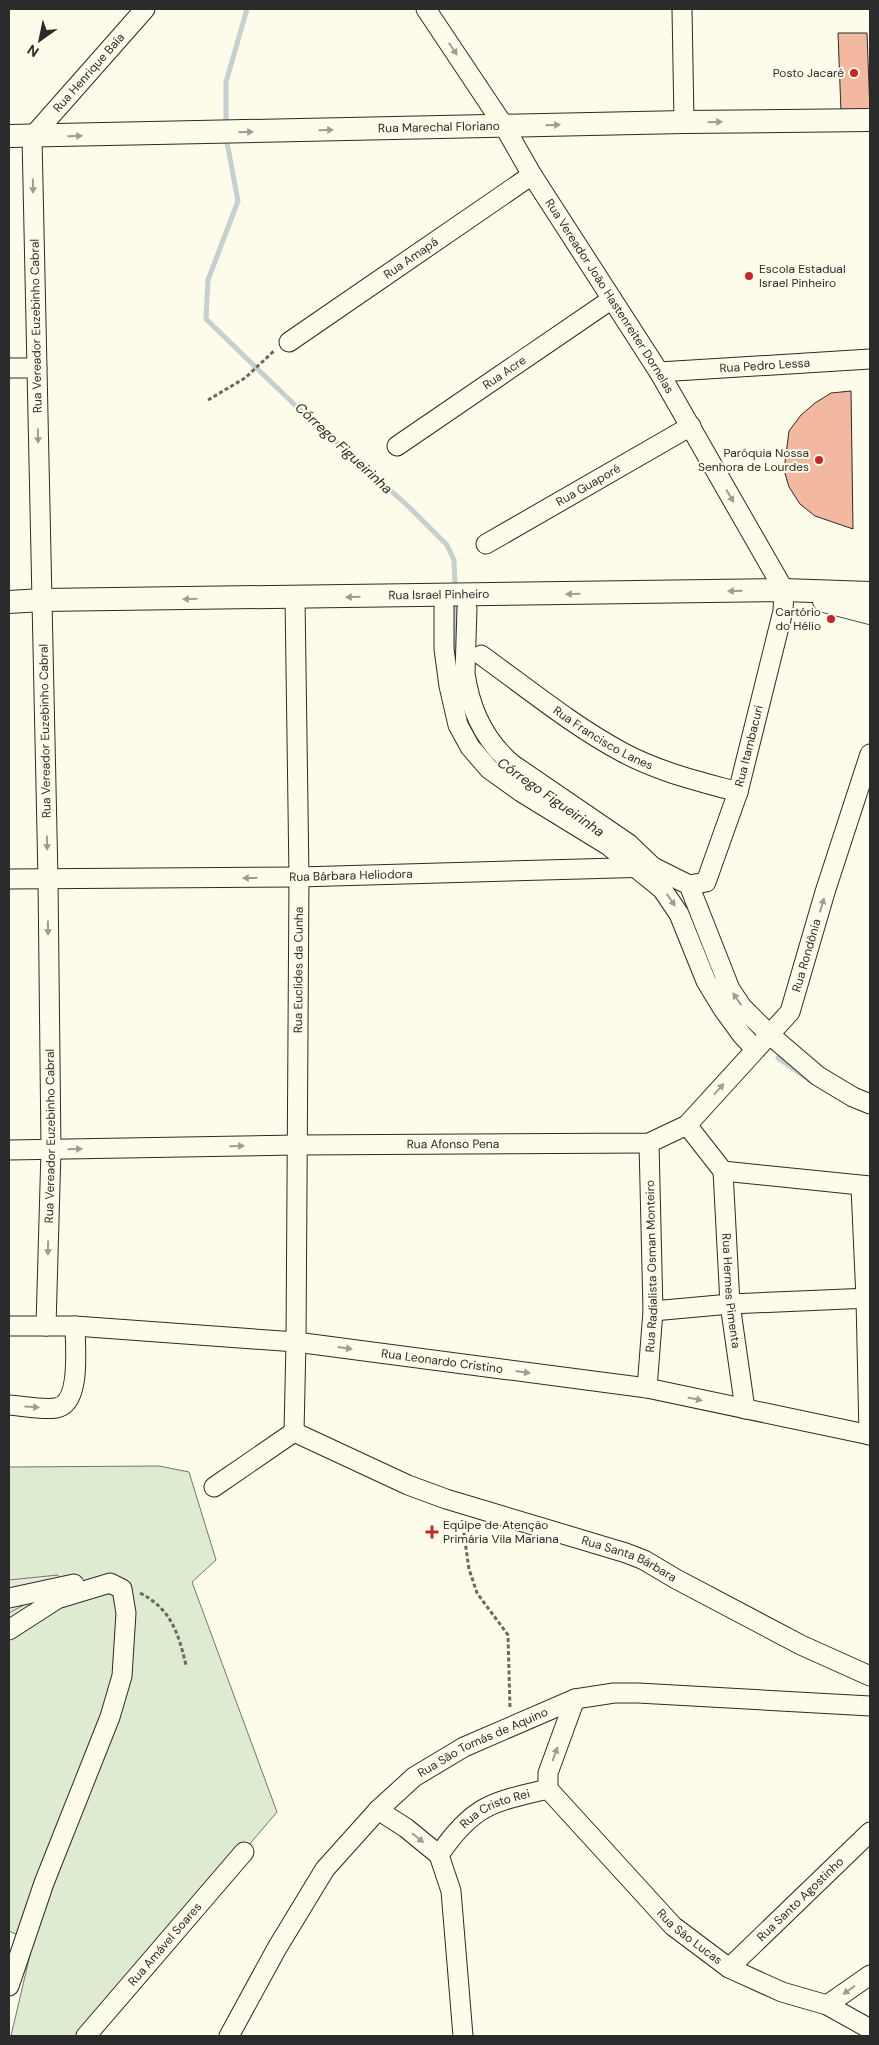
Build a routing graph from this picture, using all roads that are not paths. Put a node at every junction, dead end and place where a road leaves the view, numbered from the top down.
1 (145, 9) edge
2 (426, 9) edge
3 (682, 9) edge
4 (870, 120) edge
5 (684, 122) junction
6 (504, 126) junction
7 (9, 136) edge
8 (32, 137) junction
9 (532, 175) junction
10 (612, 299) junction
11 (289, 342) dead end
12 (870, 359) edge
13 (9, 368) edge
14 (37, 368) junction
15 (659, 372) junction
16 (691, 426) junction
17 (397, 446) dead end
18 (486, 544) dead end
19 (784, 590) junction
20 (870, 593) edge
21 (295, 598) junction
22 (42, 600) junction
23 (471, 601) junction
24 (9, 602) edge
25 (444, 607) dead end
26 (870, 613) edge
27 (481, 655) dead end
28 (869, 766) edge
29 (738, 792) junction
30 (644, 867) junction
31 (299, 877) junction
32 (9, 879) edge
33 (48, 879) junction
34 (689, 884) junction
35 (770, 1035) junction
36 (756, 1049) junction
37 (870, 1104) edge
38 (686, 1125) junction
39 (649, 1143) junction
40 (297, 1145) junction
41 (9, 1150) edge
42 (51, 1150) junction
43 (723, 1171) junction
44 (866, 1186) edge
45 (868, 1298) edge
46 (730, 1304) junction
47 (654, 1311) junction
48 (9, 1326) edge
49 (46, 1326) junction
50 (76, 1326) junction
51 (296, 1342) junction
52 (647, 1388) junction
53 (9, 1405) edge
54 (745, 1409) junction
55 (294, 1432) junction
56 (869, 1435) edge
57 (214, 1487) dead end
58 (116, 1586) junction
59 (9, 1598) edge
60 (9, 1630) edge
61 (870, 1676) edge
62 (575, 1699) junction
63 (870, 1706) edge
64 (548, 1789) junction
65 (378, 1810) junction
66 (870, 1832) edge
67 (244, 1852) dead end
68 (439, 1855) junction
69 (729, 1968) junction
70 (870, 1975) edge
71 (9, 1986) edge
72 (827, 2005) junction
73 (870, 2029) edge
74 (86, 2036) edge
75 (228, 2036) edge
76 (463, 2036) edge

1 - 8 street, Rua Henrique Baía
2 -> 6 street, Rua Vereador João Hastenreiter Dornelas
3 - 5 street
5 -> 4 main road, Rua Marechal Floriano
6 -> 5 main road, Rua Marechal Floriano
8 -> 6 main road, Rua Marechal Floriano
6 - 9 street, Rua Vereador João Hastenreiter Dornelas
7 - 8 main road, Rua Marechal Floriano
8 -> 14 street, Rua Vereador Euzebinho Cabral
9 - 10 street, Rua Vereador João Hastenreiter Dornelas
9 - 11 street, Rua Amapá
10 - 15 street, Rua Vereador João Hastenreiter Dornelas
10 - 17 street, Rua Acre
12 - 15 street, Rua Pedro Lessa
13 - 14 street
14 -> 22 street, Rua Vereador Euzebinho Cabral
15 - 16 street, Rua Vereador João Hastenreiter Dornelas
16 - 18 street, Rua Guaporé
16 -> 19 street, Rua Vereador João Hastenreiter Dornelas
19 - 20 main road, Rua Israel Pinheiro
19 -> 23 main road, Rua Israel Pinheiro
19 - 26 main road
19 - 29 street, Rua Itambacuri
21 -> 22 main road, Rua Israel Pinheiro
23 -> 21 main road, Rua Israel Pinheiro
21 - 31 street, Rua Euclides da Cunha
22 - 24 main road, Rua Israel Pinheiro
22 -> 33 street, Rua Vereador Euzebinho Cabral
23 - 30 street
25 - 30 street
27 - 29 street, Rua Francisco Lanes
35 -> 28 street, Rua Rondônia
29 - 34 street, Rua Itambacuri
30 - 31 street, Rua Bárbara Heliodora
30 - 34 street, Rua Bárbara Heliodora
30 -> 36 street
31 -> 33 street, Rua Bárbara Heliodora
31 - 40 street, Rua Euclides da Cunha
32 - 33 street, Rua Bárbara Heliodora
33 -> 42 street, Rua Vereador Euzebinho Cabral
35 -> 34 street
35 - 36 street, Rua Rondônia
35 - 37 street
38 -> 36 street, Rua Rondônia
38 - 39 street, Rua Afonso Pena
38 - 43 street
39 - 40 street, Rua Afonso Pena
39 - 47 street, Rua Radialista Osman Monteiro
42 -> 40 street, Rua Afonso Pena
40 - 51 street, Rua Euclides da Cunha
41 - 42 street, Rua Afonso Pena
42 -> 49 street, Rua Vereador Euzebinho Cabral
43 - 44 street
43 - 46 street, Rua Hermes Pimenta
44 - 45 street
45 - 46 street
45 - 56 street
46 - 47 street
46 - 54 street, Rua Hermes Pimenta
47 - 52 street, Rua Radialista Osman Monteiro
48 - 49 street, Rua Leonardo Cristino
49 - 50 street, Rua Leonardo Cristino
50 - 51 street, Rua Leonardo Cristino
53 -> 50 street
51 -> 52 street, Rua Leonardo Cristino
51 - 55 street
52 -> 54 street, Rua Leonardo Cristino
54 - 56 street, Rua Leonardo Cristino
55 - 57 street
55 - 61 street, Rua Santa Bárbara
58 - 59 street
58 - 60 street
58 - 71 street
62 - 63 street, Rua São Tomás de Aquino
64 -> 62 street, Rua Cristo Rei
62 - 65 street, Rua São Tomás de Aquino
64 - 68 street, Rua Cristo Rei
64 - 69 street, Rua São Lucas
65 -> 68 street
65 - 75 street, Rua São Tomás de Aquino
66 - 69 street, Rua Santo Agostinho
67 - 74 street, Rua Amável Soares
68 - 76 street
69 - 72 street, Rua São Lucas
70 -> 72 street
72 - 73 street, Rua São Lucas

